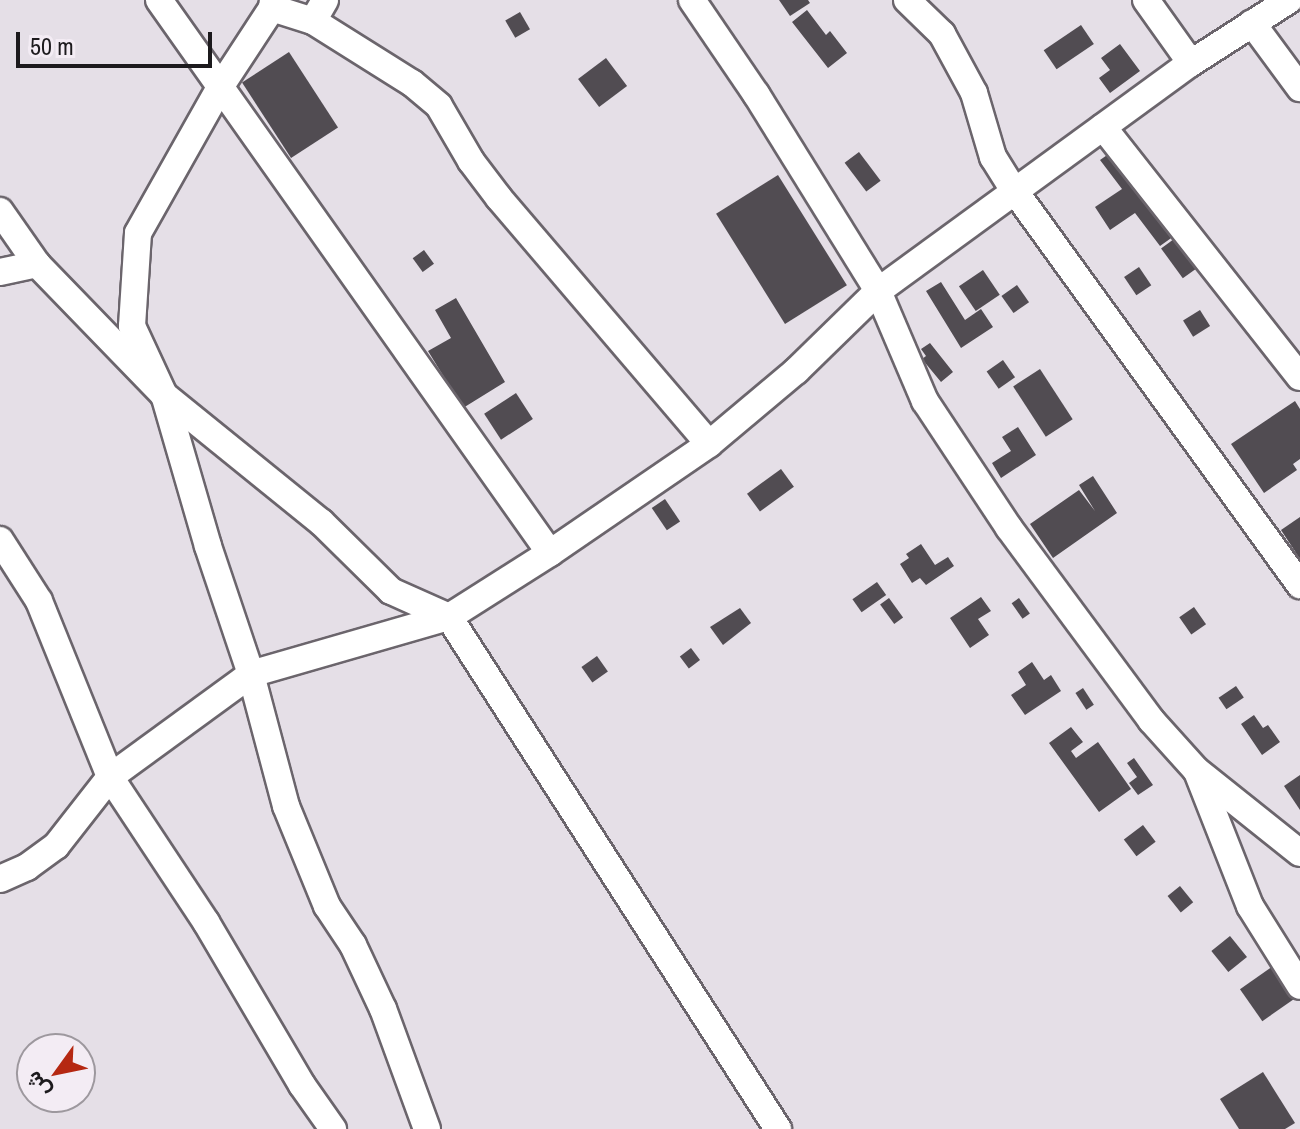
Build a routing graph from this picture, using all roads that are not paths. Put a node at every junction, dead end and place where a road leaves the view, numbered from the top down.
1 (159, 0) edge
2 (692, 0) edge
3 (907, 0) edge
4 (1146, 0) edge
5 (1289, 0) edge
6 (272, 4) edge
7 (319, 10) edge
8 (1252, 23) junction
9 (1191, 63) junction
10 (1300, 88) edge
11 (219, 89) junction
12 (1103, 127) junction
13 (1014, 190) junction
14 (0, 211) edge
15 (37, 264) junction
16 (0, 272) edge
17 (878, 291) junction
18 (1300, 377) edge
19 (164, 395) junction
20 (709, 444) junction
21 (0, 540) edge
22 (550, 553) junction
23 (1300, 585) edge
24 (449, 617) junction
25 (251, 674) junction
26 (1196, 770) junction
27 (110, 777) junction
28 (1300, 853) edge
29 (0, 879) edge
30 (1300, 986) edge
31 (333, 1129) edge
32 (427, 1129) edge
33 (778, 1129) edge

1 - 11 street
2 - 17 street
3 - 13 street
4 - 9 street
5 - 8 street
6 - 7 street
6 - 11 street
7 - 20 street
8 - 9 street
8 - 10 street
9 - 12 street
11 - 19 street
11 - 22 street
12 - 13 street
12 - 18 street
13 - 17 street
13 - 23 street
14 - 15 street
15 - 16 street
15 - 19 street
17 - 20 street
17 - 26 street
19 - 24 street
19 - 25 street
20 - 22 street
21 - 27 street
22 - 24 street
24 - 25 street
24 - 33 street
25 - 27 street
25 - 32 street
26 - 28 street
26 - 30 street
27 - 29 street
27 - 31 street

